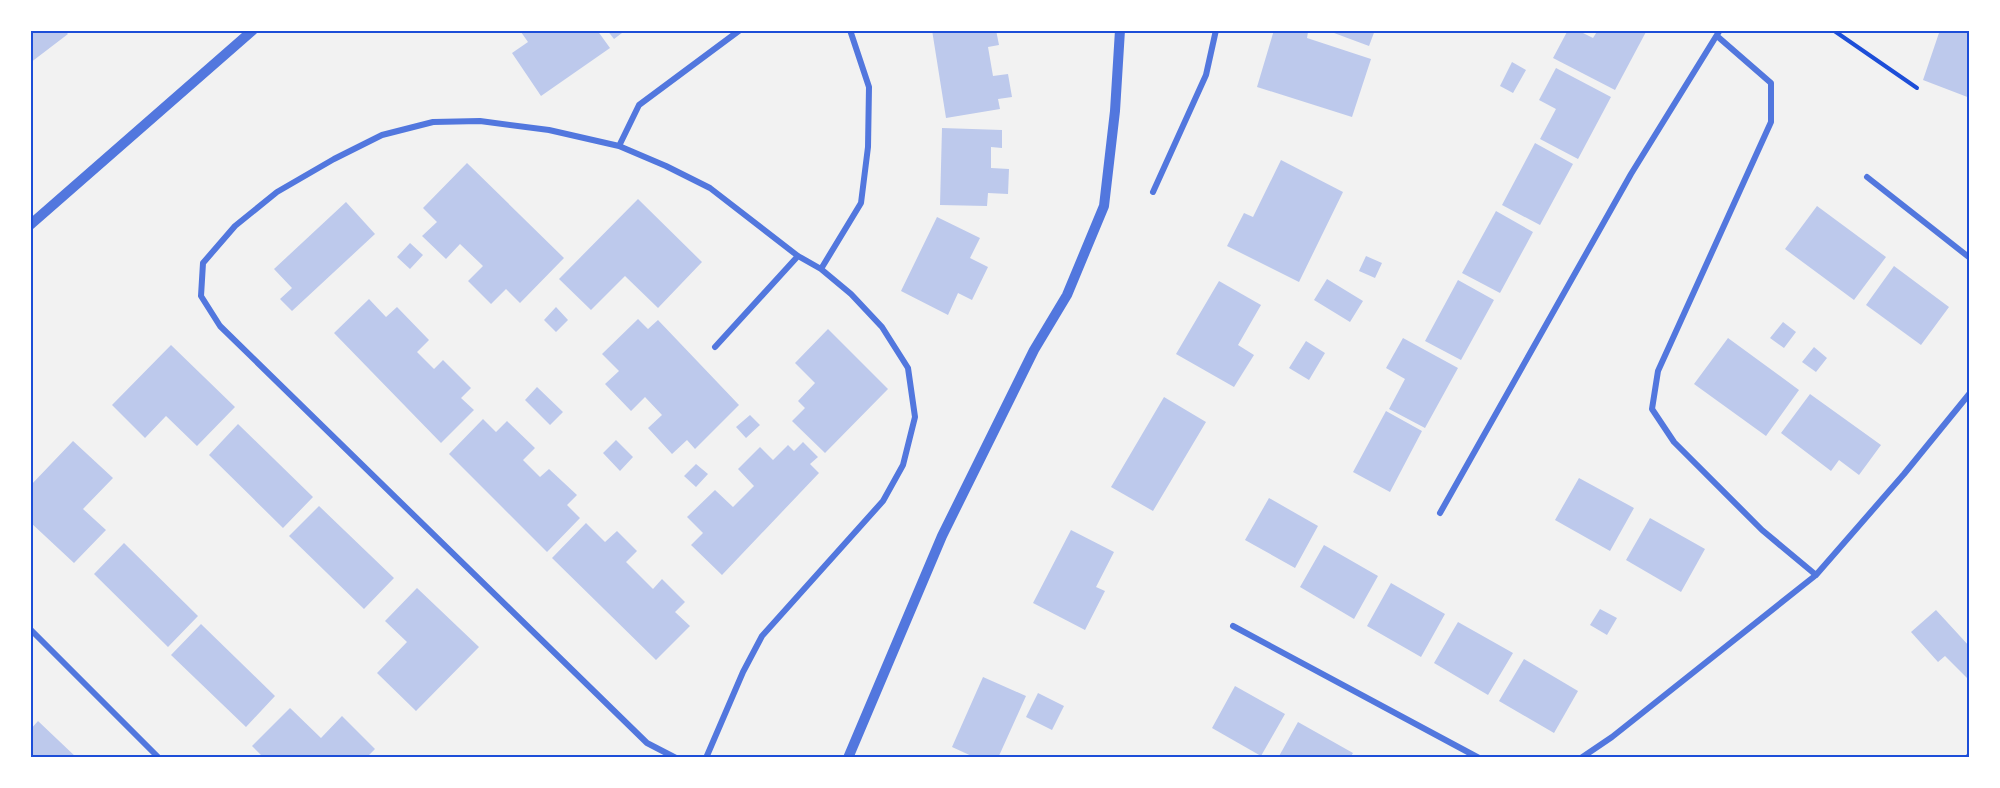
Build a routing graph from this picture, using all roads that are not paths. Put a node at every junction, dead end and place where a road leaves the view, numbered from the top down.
1 (253, 30) edge
2 (740, 30) edge
3 (850, 30) edge
4 (1120, 30) edge
5 (1216, 30) edge
6 (1718, 33) edge
7 (620, 146) junction
8 (1868, 177) dead end
9 (1153, 192) dead end
10 (30, 225) edge
11 (798, 256) junction
12 (1970, 258) edge
13 (821, 269) junction
14 (715, 347) dead end
15 (1970, 393) edge
16 (1440, 513) dead end
17 (1816, 575) junction
18 (1233, 626) dead end
19 (31, 632) edge
20 (1970, 754) edge
21 (159, 758) edge
22 (676, 758) edge
23 (706, 758) edge
24 (848, 758) edge
25 (1479, 758) edge
26 (1581, 758) edge
27 (1966, 758) edge

1 - 10 street
2 - 7 street
3 - 13 street
4 - 24 street
5 - 9 street
6 - 16 street
6 - 17 street
7 - 11 street
7 - 22 street
8 - 12 street
11 - 13 street
11 - 14 street
13 - 23 street
15 - 17 street
17 - 26 street
18 - 25 street
19 - 21 street
20 - 27 lane

